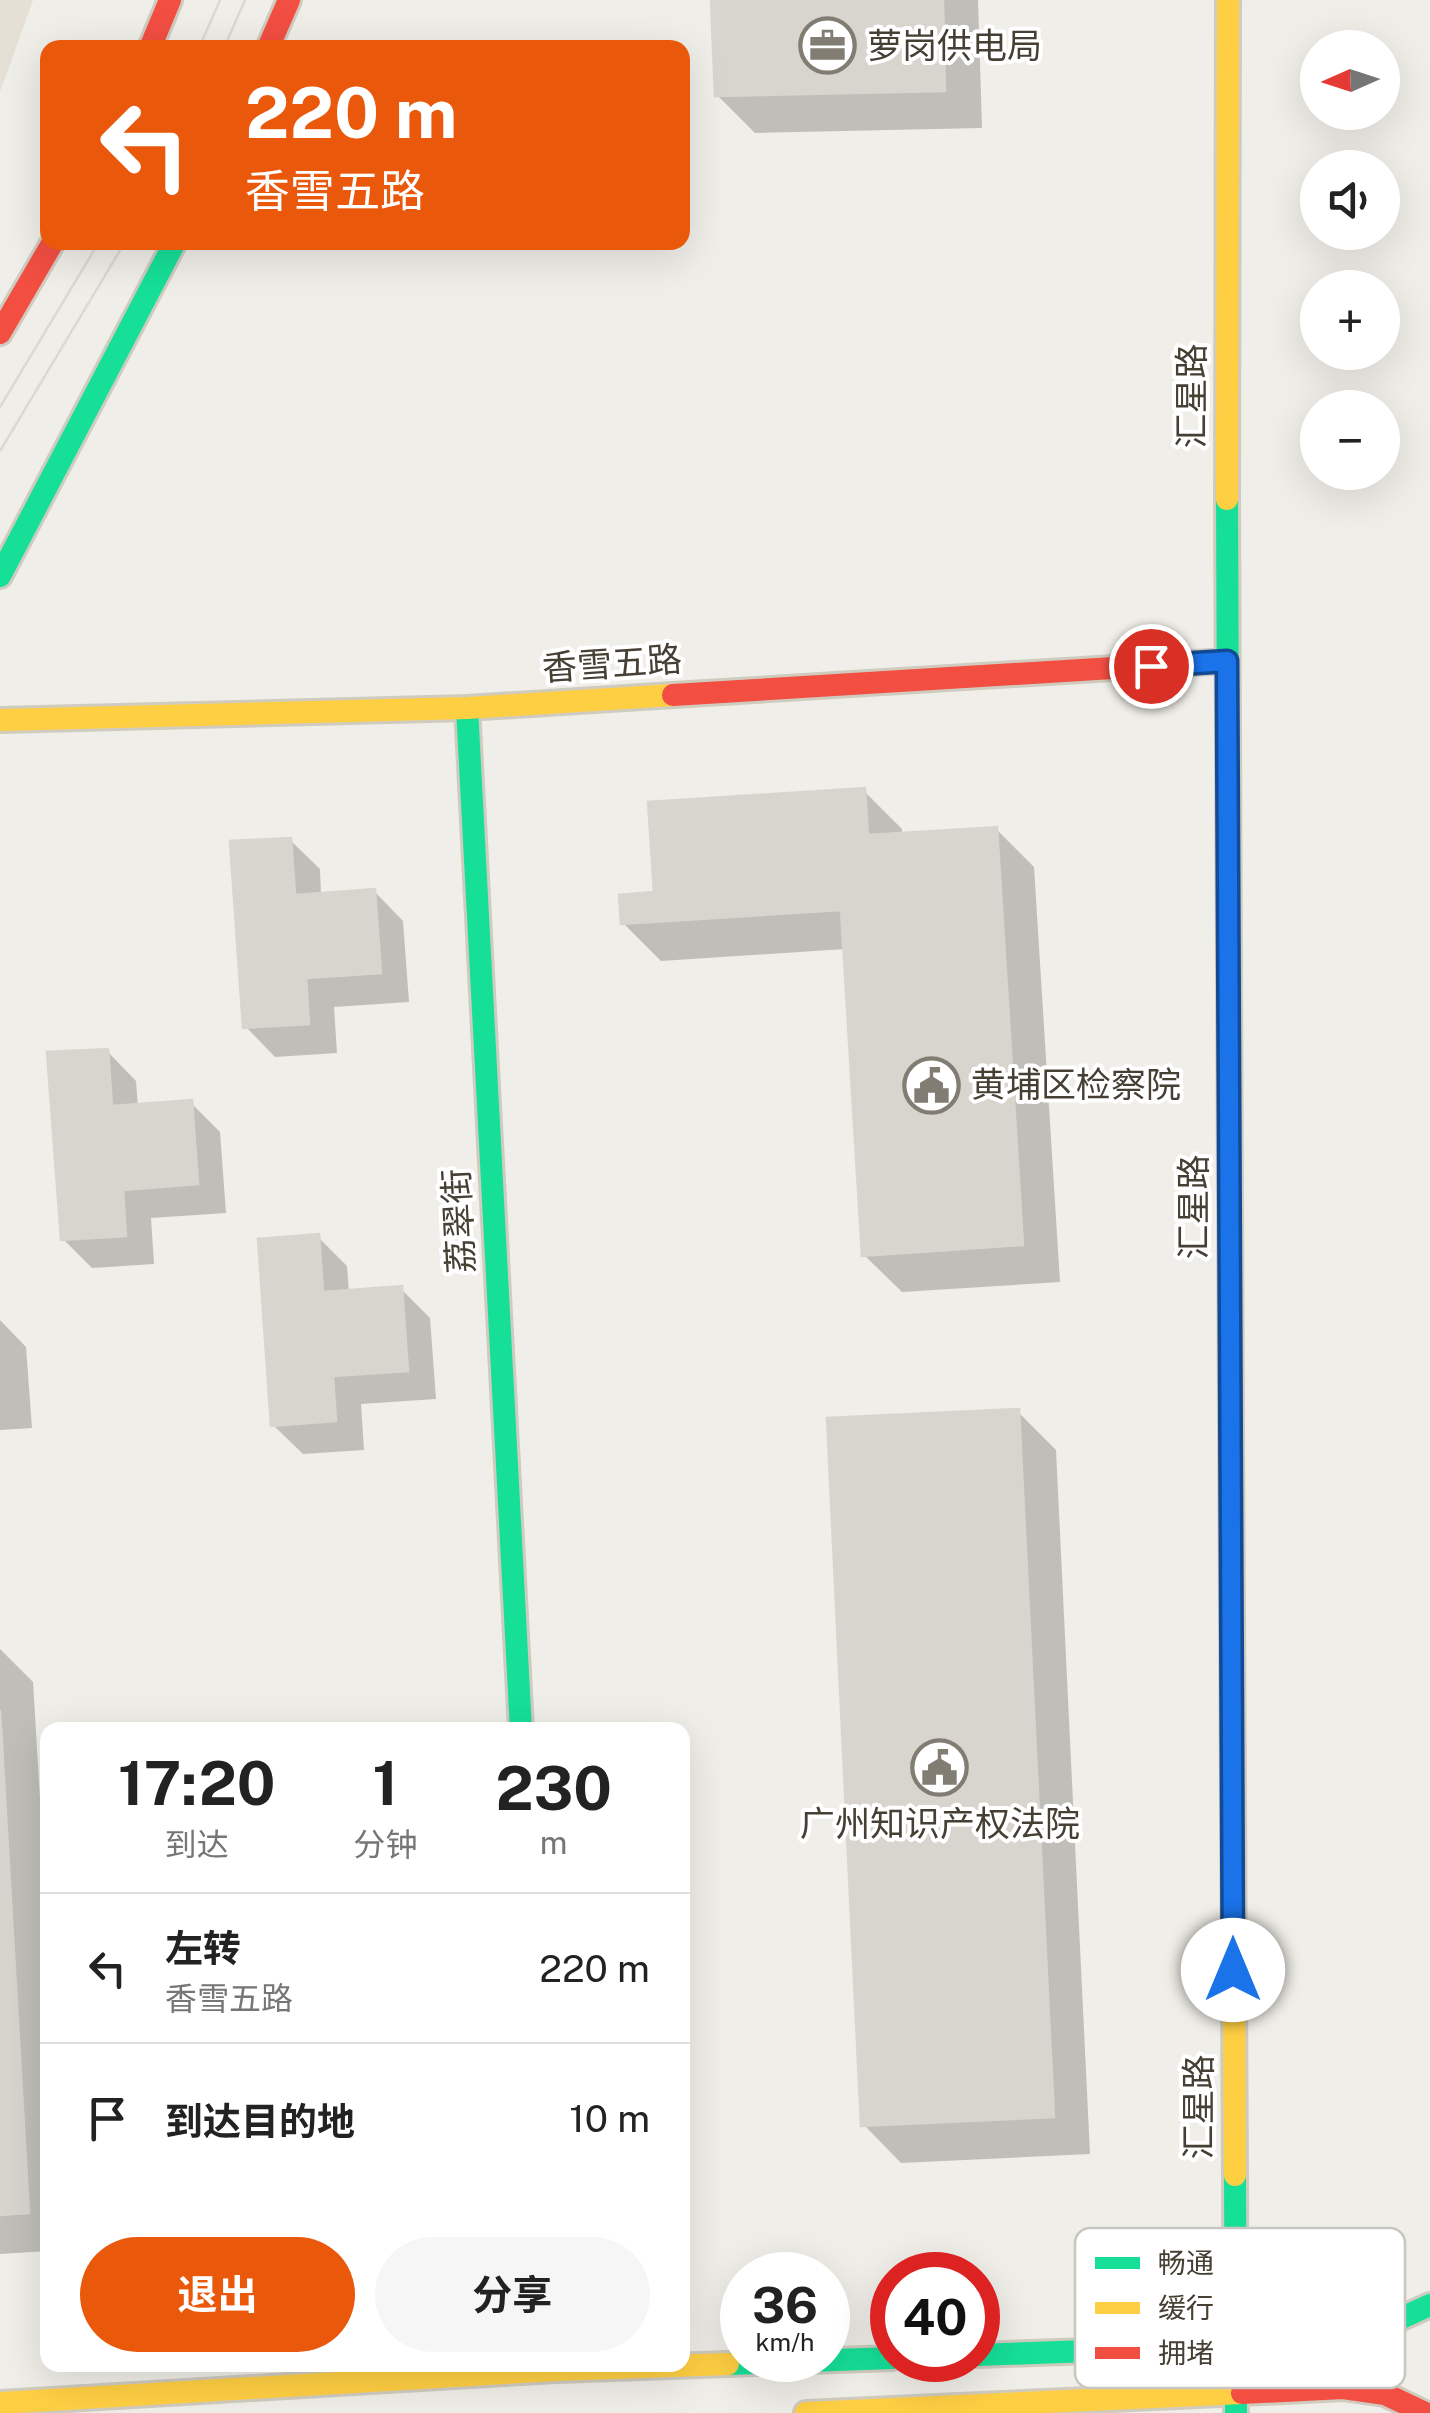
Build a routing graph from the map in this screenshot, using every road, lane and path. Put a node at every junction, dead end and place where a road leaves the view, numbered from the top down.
1 (170, 0) edge
2 (289, 0) edge
3 (1228, 0) edge
4 (153, 40) edge
5 (272, 40) edge
6 (49, 250) edge
7 (171, 250) edge
8 (0, 333) edge
9 (0, 576) edge
10 (1227, 661) junction
11 (467, 708) junction
12 (0, 720) edge
13 (521, 1722) edge
14 (1235, 2228) edge
15 (1430, 2305) edge
16 (1405, 2319) edge
17 (1075, 2352) edge
18 (1000, 2354) edge
19 (870, 2359) edge
20 (690, 2364) edge
21 (492, 2372) edge
22 (556, 2372) edge
23 (557, 2399) dead end
24 (1236, 2402) edge
25 (0, 2403) edge
26 (806, 2413) edge
27 (1425, 2413) edge

1 - 4 street
2 - 5 street
3 - 10 street, 汇星路
6 - 8 street
7 - 9 street
10 - 11 street, 香雪五路
10 - 14 street, 汇星路
11 - 12 street, 香雪五路
11 - 13 street, 荔翠街
15 - 16 street
17 - 18 street
19 - 20 street
21 - 25 street
22 - 23 street
24 - 26 street
24 - 27 street

